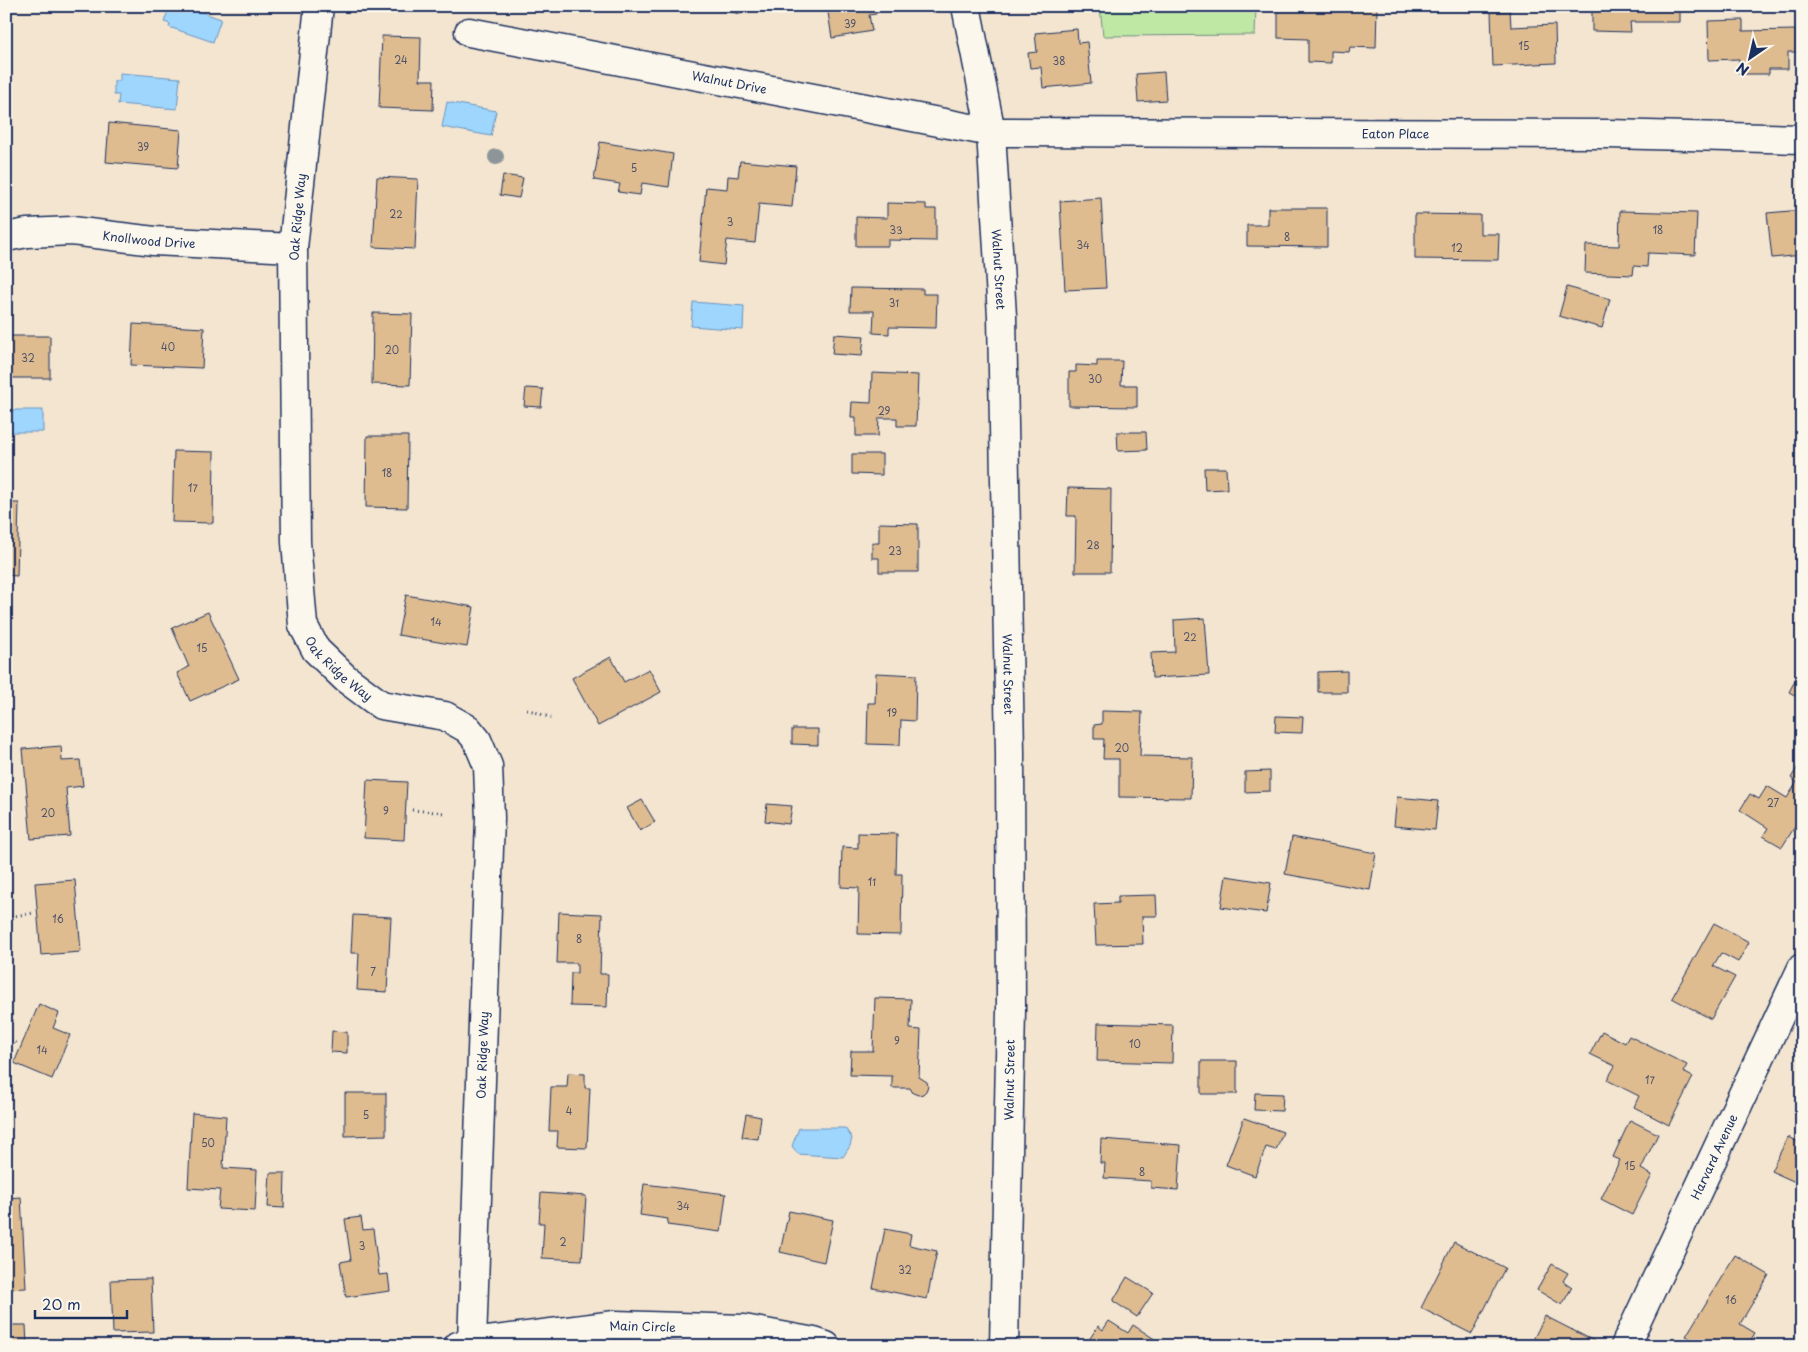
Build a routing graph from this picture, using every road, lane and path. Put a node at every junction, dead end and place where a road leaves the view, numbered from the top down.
1 (319, 6) edge
2 (966, 6) edge
3 (469, 32) dead end
4 (991, 132) junction
5 (1802, 139) edge
6 (6, 237) edge
7 (293, 248) junction
8 (527, 709) dead end
9 (551, 718) dead end
10 (412, 810) dead end
11 (446, 813) dead end
12 (34, 913) dead end
13 (6, 917) edge
14 (1802, 968) edge
15 (6, 1038) edge
16 (17, 1044) dead end
17 (465, 1344) edge
18 (826, 1346) edge
19 (1004, 1346) edge
20 (1625, 1346) edge

1 - 7 street, Oak Ridge Way
2 - 4 street, Walnut Street
3 - 4 street, Walnut Drive
4 - 5 street, Eaton Place
4 - 19 street, Walnut Street
6 - 7 street, Knollwood Drive
7 - 17 street, Oak Ridge Way
8 - 9 path
10 - 11 path
12 - 13 path
14 - 20 street, Harvard Avenue
15 - 16 path
17 - 18 street, Main Circle

